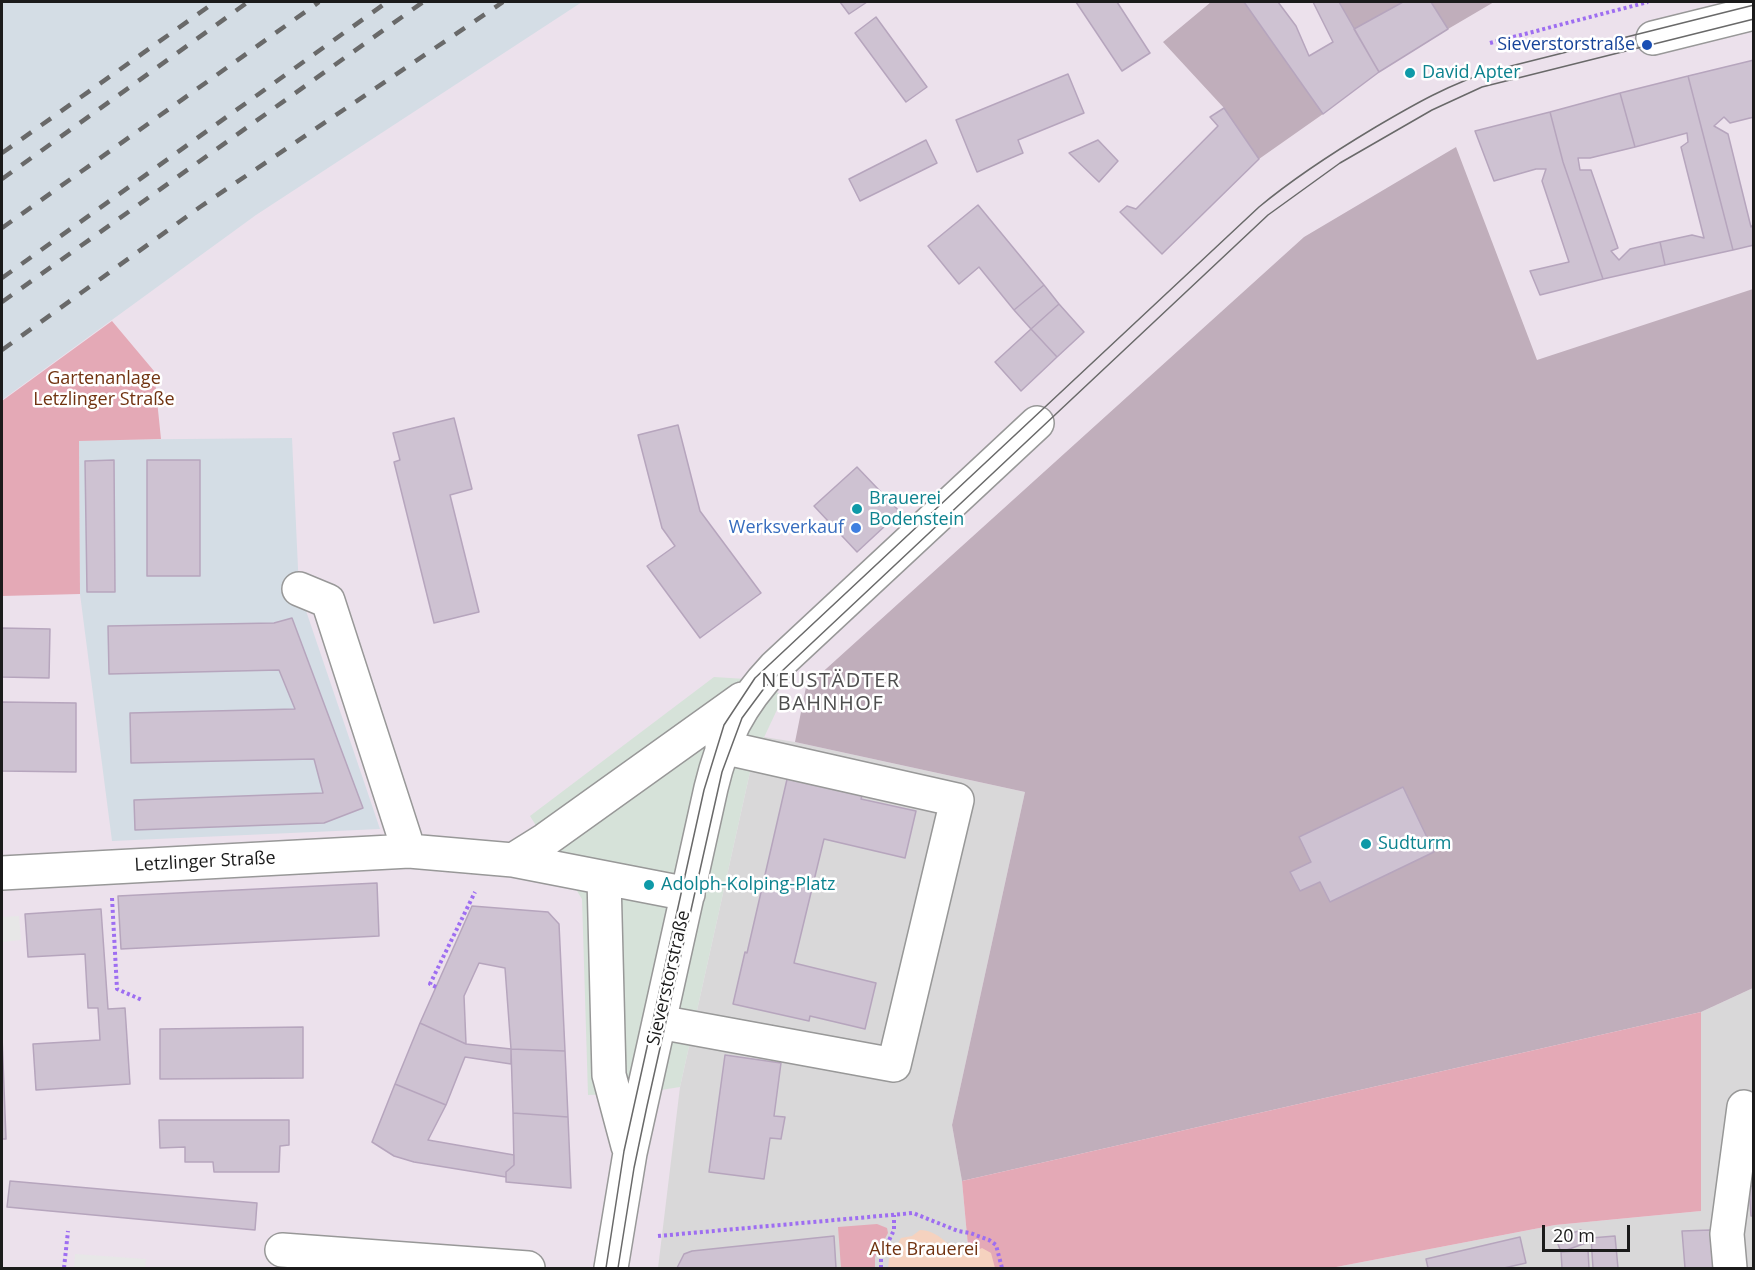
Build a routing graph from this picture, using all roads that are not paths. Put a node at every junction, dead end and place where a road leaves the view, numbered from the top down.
1 (1754, 13) edge
2 (1653, 38) dead end
3 (1037, 423) dead end
4 (299, 590) dead end
5 (752, 692) junction
6 (722, 747) junction
7 (409, 851) junction
8 (513, 860) junction
9 (2, 873) edge
10 (604, 878) junction
11 (688, 894) junction
12 (659, 1022) junction
13 (1743, 1107) dead end
14 (630, 1153) junction
15 (282, 1250) dead end
16 (528, 1269) edge
17 (612, 1269) edge
18 (1730, 1269) edge

1 - 2 street
3 - 5 street, Sieverstorstraße
4 - 7 street
5 - 6 street, Sieverstorstraße
5 - 8 street
6 - 11 street, Sieverstorstraße
6 - 12 street
7 - 8 street, Letzlinger Straße
7 - 9 street, Letzlinger Straße
8 - 10 street, Letzlinger Straße
10 - 11 street, Letzlinger Straße
10 - 14 street
11 - 12 street, Sieverstorstraße
12 - 14 street, Sieverstorstraße
13 - 18 street
14 - 17 street, Sieverstorstraße
15 - 16 street

